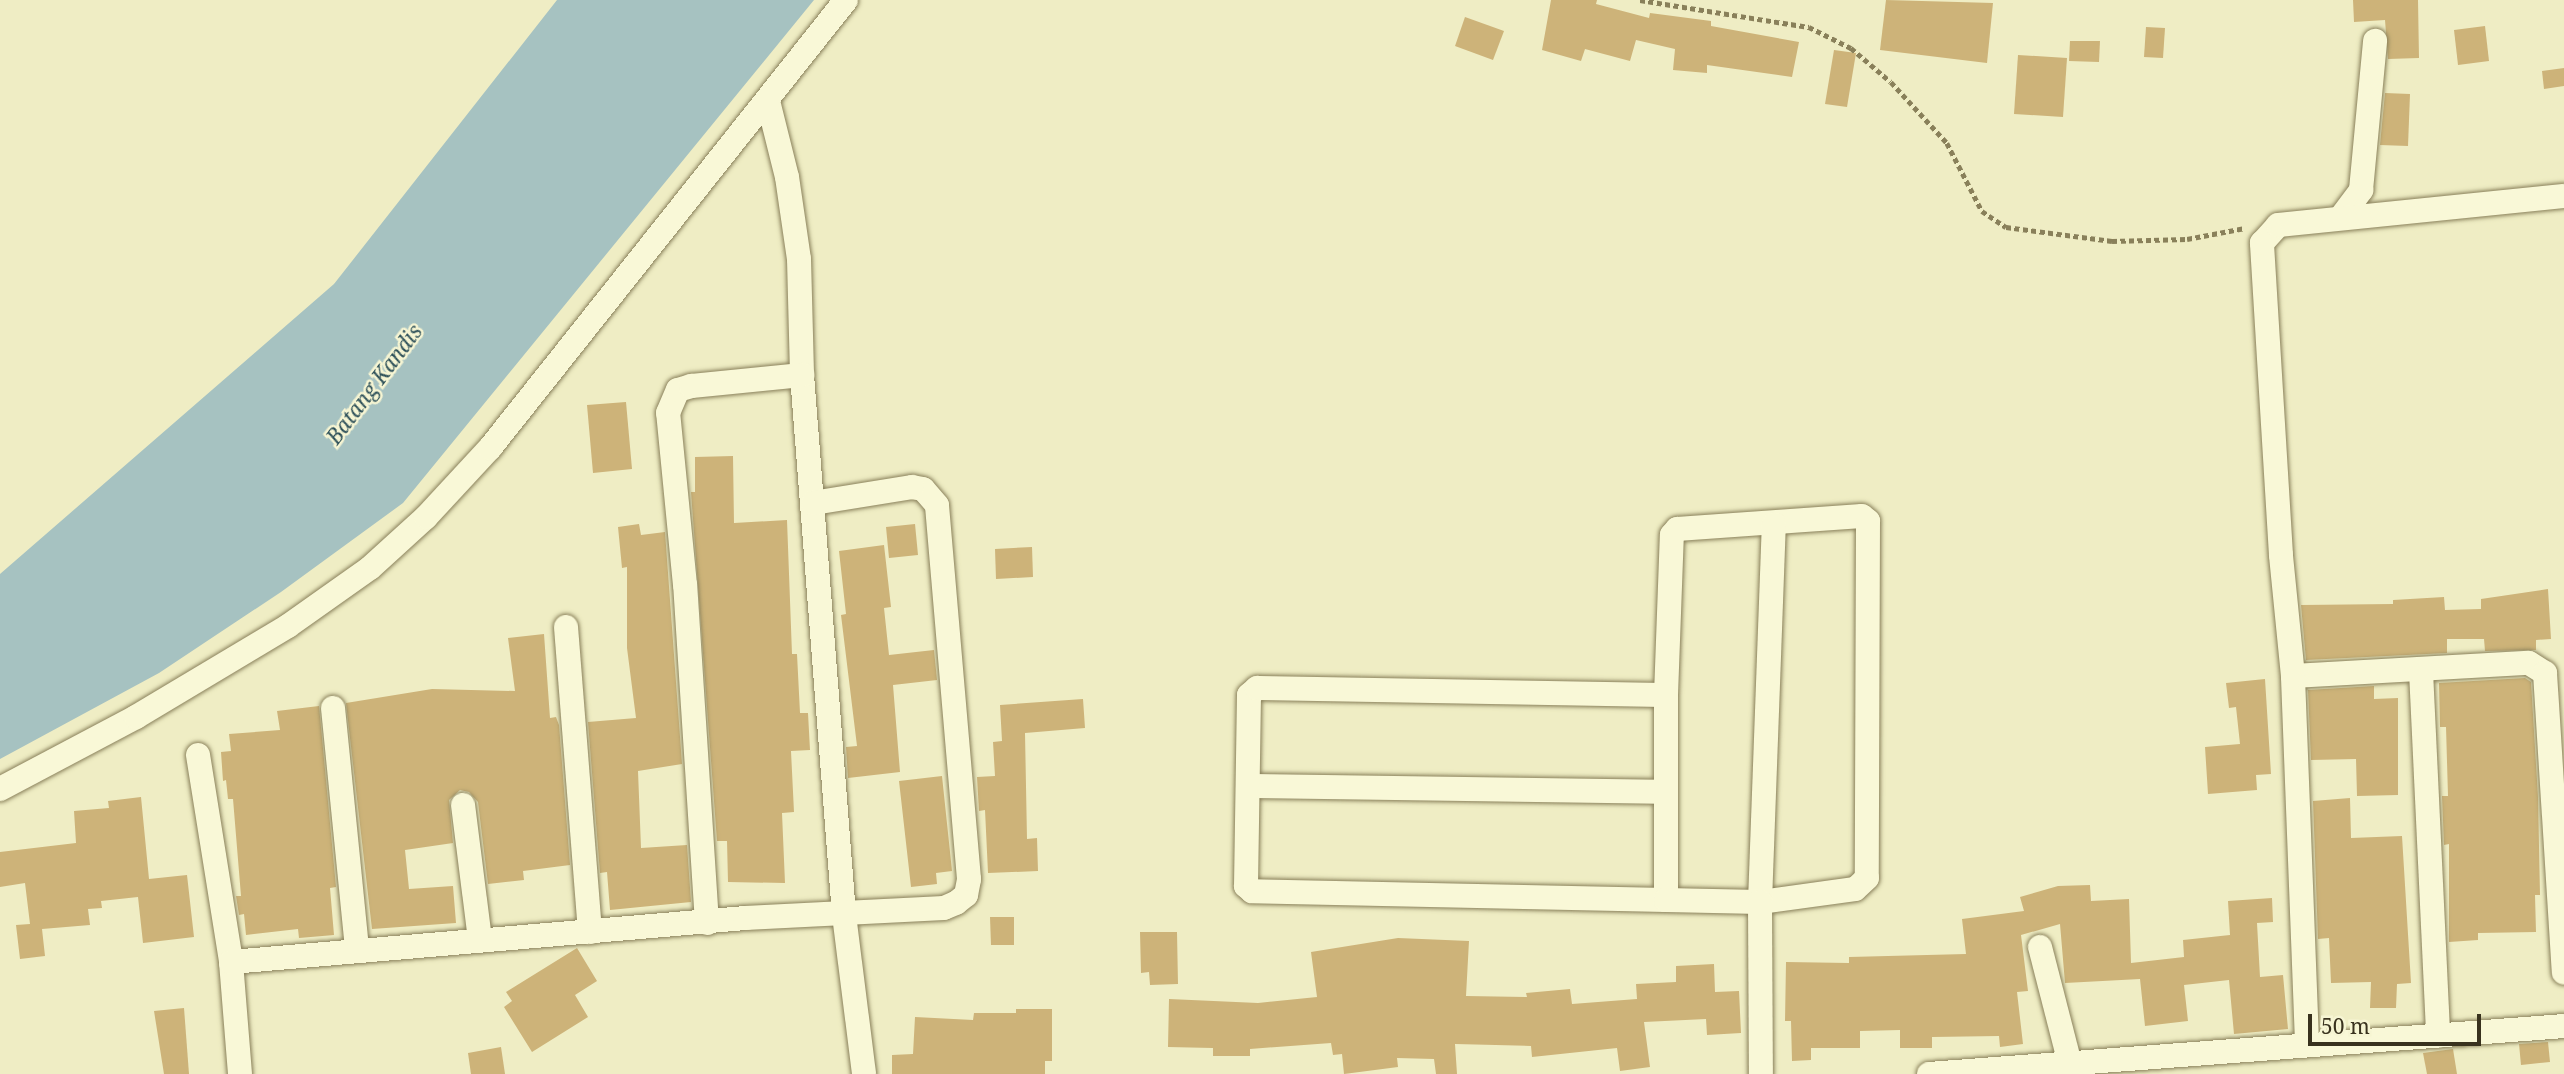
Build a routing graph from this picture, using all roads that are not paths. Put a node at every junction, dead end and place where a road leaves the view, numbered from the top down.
1 (846, 0) edge
2 (2375, 41) dead end
3 (768, 101) junction
4 (2564, 197) edge
5 (2341, 217) junction
6 (802, 375) junction
7 (813, 503) junction
8 (1774, 524) junction
9 (566, 627) dead end
10 (2421, 671) junction
11 (2293, 676) junction
12 (1665, 695) junction
13 (333, 708) dead end
14 (198, 755) dead end
15 (1248, 786) junction
16 (0, 789) edge
17 (1665, 792) junction
18 (463, 805) dead end
19 (1666, 900) junction
20 (1760, 901) junction
21 (844, 915) junction
22 (707, 923) junction
23 (590, 932) junction
24 (480, 940) junction
25 (2040, 947) dead end
26 (357, 948) junction
27 (231, 962) junction
28 (2564, 972) edge
29 (2564, 1026) edge
30 (2438, 1036) junction
31 (2307, 1042) junction
32 (2070, 1064) junction
33 (240, 1074) edge
34 (864, 1074) edge
35 (1760, 1074) edge
36 (1929, 1074) edge

1 - 3 street
2 - 5 street
3 - 6 street
3 - 16 street
4 - 5 street
5 - 11 street
6 - 7 street
6 - 22 street
7 - 21 street
7 - 21 street
8 - 12 street
8 - 20 street
8 - 20 street
9 - 23 street
10 - 11 street
10 - 28 street
10 - 30 street
11 - 31 street
12 - 15 street
12 - 17 street
13 - 26 street
14 - 27 street
15 - 17 street
15 - 19 street
17 - 19 street
18 - 24 street
19 - 20 street
20 - 35 street
21 - 22 street
21 - 34 street
22 - 23 street
23 - 24 street
24 - 26 street
25 - 32 street
26 - 27 street
27 - 33 street
29 - 30 street
30 - 31 street
31 - 32 street
32 - 36 street

